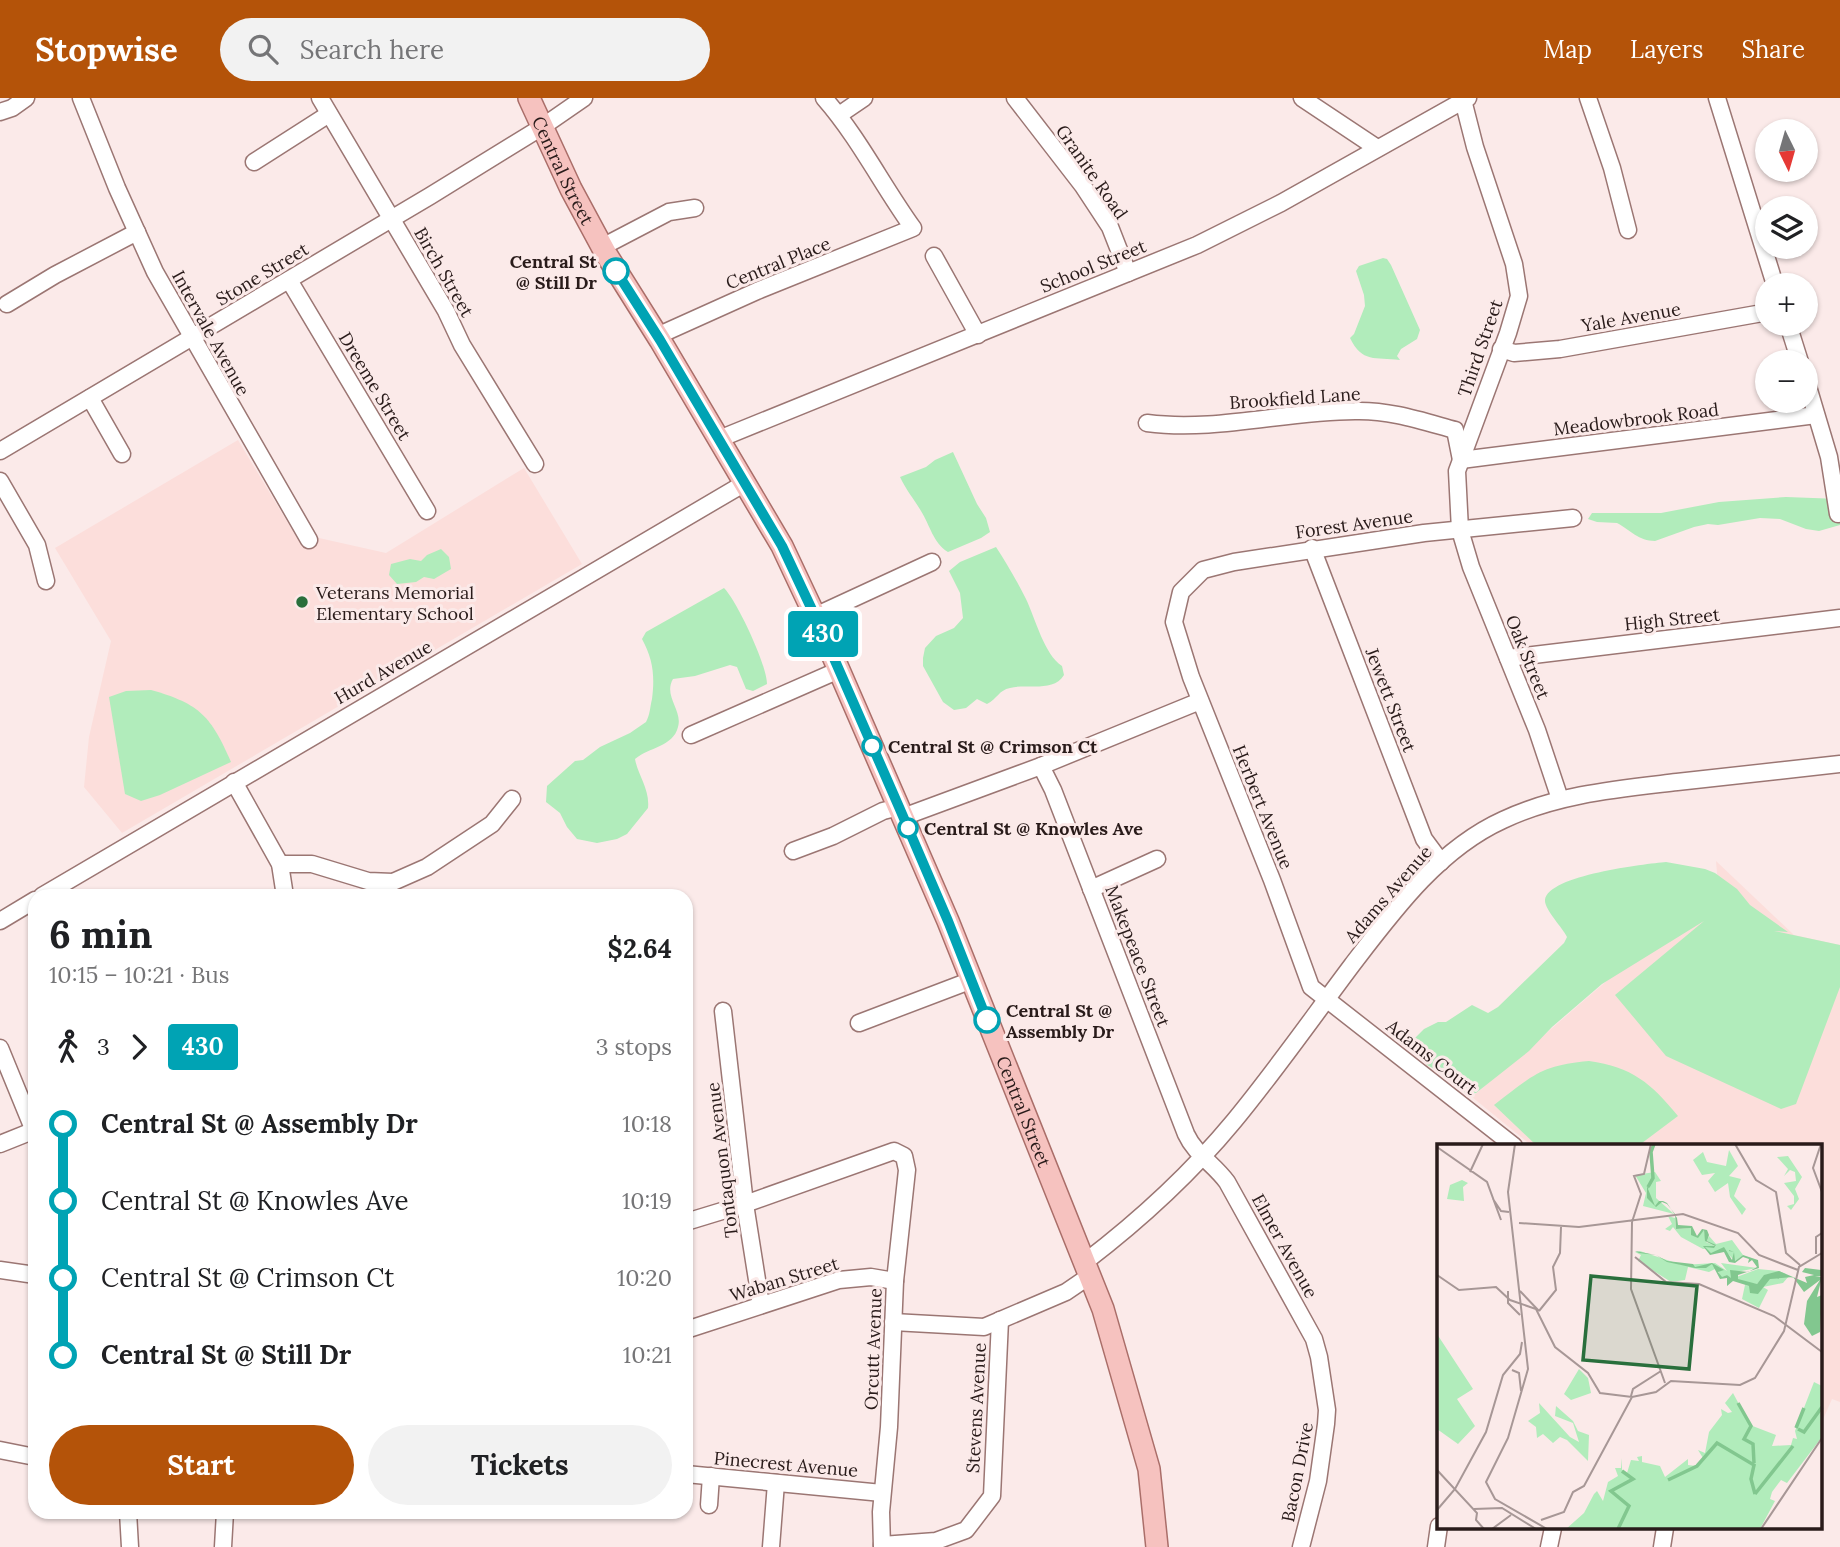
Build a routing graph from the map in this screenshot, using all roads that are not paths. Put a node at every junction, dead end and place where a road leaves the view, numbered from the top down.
1 (26, 98) edge
2 (81, 98) edge
3 (320, 98) edge
4 (529, 98) edge
5 (584, 98) edge
6 (824, 98) edge
7 (864, 98) edge
8 (1015, 98) edge
9 (1302, 98) edge
10 (1588, 98) edge
11 (1717, 98) edge
12 (1466, 99) edge
13 (0, 112) edge
14 (329, 114) junction
15 (839, 115) junction
16 (542, 127) junction
17 (1377, 148) junction
18 (254, 162) dead end
19 (695, 208) dead end
20 (391, 219) junction
21 (1628, 230) dead end
22 (137, 232) junction
23 (602, 247) junction
24 (934, 256) dead end
25 (1128, 273) junction
26 (1771, 273) edge
27 (289, 280) junction
28 (7, 304) dead end
29 (1755, 314) edge
30 (978, 335) junction
31 (657, 336) junction
32 (192, 339) junction
33 (1501, 349) junction
34 (90, 398) junction
35 (1816, 415) joint
36 (1147, 423) dead end
37 (719, 439) junction
38 (0, 452) edge
39 (121, 454) dead end
40 (1461, 460) junction
41 (535, 464) dead end
42 (0, 481) edge
43 (745, 483) junction
44 (427, 511) dead end
45 (1838, 514) dead end
46 (1573, 518) dead end
47 (1460, 530) junction
48 (309, 540) dead end
49 (1312, 548) junction
50 (932, 562) dead end
51 (46, 581) dead end
52 (815, 616) junction
53 (1840, 618) edge
54 (1174, 622) joint
55 (1508, 658) junction
56 (839, 670) junction
57 (1200, 701) junction
58 (691, 735) dead end
59 (1840, 764) edge
60 (1041, 766) junction
61 (234, 782) junction
62 (512, 799) dead end
63 (1560, 799) junction
64 (901, 812) junction
65 (793, 851) dead end
66 (1157, 859) dead end
67 (1441, 862) junction
68 (280, 864) junction
69 (55, 889) edge
70 (284, 889) edge
71 (1091, 889) junction
72 (28, 905) edge
73 (0, 921) edge
74 (972, 979) junction
75 (1326, 999) junction
76 (723, 1011) dead end
77 (859, 1023) dead end
78 (0, 1048) edge
79 (28, 1116) edge
80 (28, 1132) edge
81 (0, 1144) edge
82 (1511, 1144) edge
83 (1203, 1157) junction
84 (745, 1204) junction
85 (693, 1220) edge
86 (1088, 1268) junction
87 (0, 1270) edge
88 (28, 1274) edge
89 (895, 1281) junction
90 (761, 1305) junction
91 (1000, 1320) junction
92 (893, 1322) junction
93 (693, 1328) edge
94 (1320, 1362) joint
95 (0, 1450) edge
96 (28, 1456) edge
97 (693, 1475) edge
98 (711, 1476) junction
99 (776, 1483) junction
100 (882, 1493) junction
101 (709, 1505) dead end
102 (128, 1519) edge
103 (224, 1519) edge
104 (882, 1546) edge
105 (130, 1547) edge
106 (222, 1547) edge
107 (771, 1547) edge
108 (1157, 1547) edge
109 (1301, 1547) edge

1 - 13 street
2 - 22 street, Intervale Avenue
3 - 14 street, Birch Street
4 - 16 main road, Central Street
5 - 16 street, Stone Street
6 - 15 street
7 - 15 street
8 - 25 street, Granite Road
9 - 17 street
10 - 21 street
11 - 26 street
12 - 17 street, School Street
12 - 33 street, Third Street
14 - 18 street
14 - 20 street, Birch Street
15 - 31 street, Central Place
16 - 20 street, Stone Street
16 - 23 main road, Central Street
17 - 25 street, School Street
19 - 23 street
20 - 27 street, Stone Street
20 - 41 street, Birch Street
22 - 28 street
22 - 32 street, Intervale Avenue
23 - 31 main road, Central Street
24 - 30 street
25 - 30 street, School Street
27 - 32 street, Stone Street
27 - 44 street, Dreeme Street
29 - 33 street, Yale Avenue
30 - 37 street, School Street
31 - 37 main road, Central Street
32 - 34 street, Stone Street
32 - 48 street, Intervale Avenue
33 - 40 street, Third Street
34 - 38 street, Stone Street
34 - 39 street
35 - 40 street, Meadowbrook Road
35 - 45 street
36 - 40 street, Brookfield Lane
37 - 43 main road, Central Street
40 - 47 street, Third Street
42 - 51 street
43 - 52 main road, Central Street
43 - 61 street, Hurd Avenue
46 - 47 street, Forest Avenue
47 - 49 street, Forest Avenue
47 - 55 street, Oak Street
49 - 54 street, Forest Avenue
49 - 67 street, Jewett Street
50 - 52 street
52 - 56 main road, Central Street
53 - 55 street, High Street
54 - 57 street, Herbert Avenue
55 - 63 street, Oak Street
56 - 58 street
56 - 64 main road, Central Street
57 - 60 street
57 - 75 street, Herbert Avenue
59 - 63 street, Adams Avenue
60 - 64 street
60 - 71 street, Makepeace Street
61 - 68 street
61 - 69 street, Hurd Avenue
62 - 68 street
63 - 67 street, Adams Avenue
64 - 65 street
64 - 74 main road, Central Street
66 - 71 street
67 - 75 street, Adams Avenue
68 - 70 street
71 - 83 street, Makepeace Street
72 - 73 street, Hurd Avenue
74 - 77 street
74 - 86 main road, Central Street
75 - 82 street, Adams Court
75 - 83 street, Adams Avenue
76 - 84 street, Tontaquon Avenue
78 - 79 street
80 - 81 street
83 - 86 street, Adams Avenue
83 - 94 street, Elmer Avenue
84 - 85 street
84 - 89 street, Orcutt Avenue
84 - 90 street, Tontaquon Avenue
86 - 91 street, Adams Avenue
86 - 108 main road, Central Street
87 - 88 street
89 - 90 street, Waban Street
89 - 92 street, Orcutt Avenue
90 - 93 street, Waban Street
91 - 92 street, Adams Avenue
91 - 104 street, Stevens Avenue
92 - 100 street, Orcutt Avenue
94 - 109 street, Bacon Drive
95 - 96 street
97 - 98 street, Pinecrest Avenue
98 - 99 street, Pinecrest Avenue
98 - 101 street
99 - 100 street, Pinecrest Avenue
99 - 107 street
100 - 104 street, Orcutt Avenue
102 - 105 street
103 - 106 street

